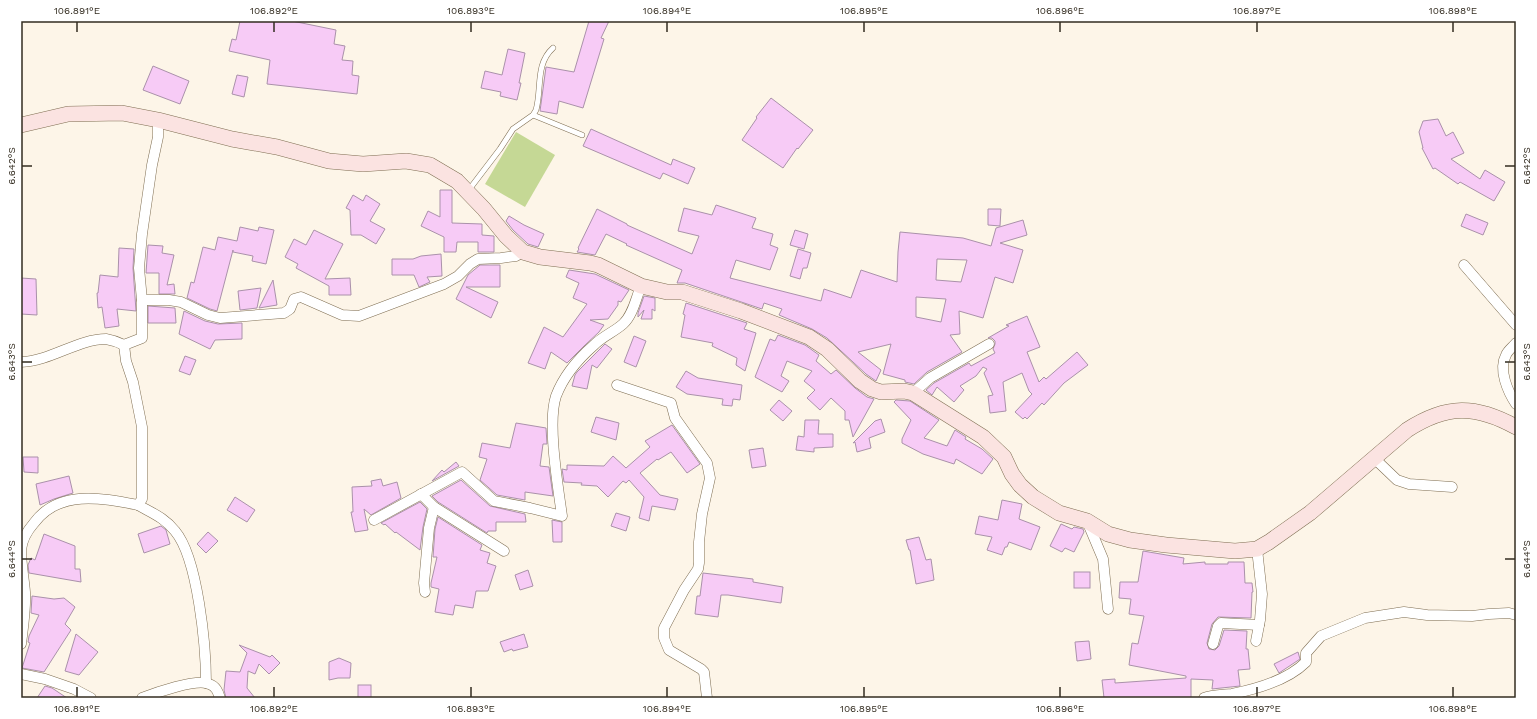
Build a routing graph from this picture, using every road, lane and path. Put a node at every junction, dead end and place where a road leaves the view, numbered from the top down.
1 (553, 48) dead end
2 (533, 114) junction
3 (158, 120) junction
4 (21, 125) edge
5 (582, 135) dead end
6 (468, 192) junction
7 (523, 252) junction
8 (1464, 266) dead end
9 (641, 286) junction
10 (142, 300) junction
11 (1516, 324) edge
12 (1516, 343) edge
13 (989, 344) dead end
14 (124, 345) junction
15 (21, 362) edge
16 (617, 385) dead end
17 (913, 393) junction
18 (1516, 404) edge
19 (1516, 427) edge
20 (1375, 459) junction
21 (1452, 487) dead end
22 (421, 494) junction
23 (138, 505) junction
24 (434, 507) junction
25 (374, 520) dead end
26 (1088, 521) junction
27 (1258, 549) junction
28 (504, 551) dead end
29 (425, 592) dead end
30 (1108, 610) dead end
31 (1516, 615) edge
32 (1259, 625) junction
33 (1256, 641) dead end
34 (21, 644) edge
35 (1213, 644) dead end
36 (21, 674) edge
37 (206, 683) junction
38 (91, 698) edge
39 (142, 698) edge
40 (220, 698) edge
41 (707, 698) edge
42 (1204, 698) edge

1 - 2 lane
2 - 5 lane
2 - 6 lane
3 - 4 street
3 - 6 street
3 - 10 street
6 - 7 street
7 - 9 street
7 - 10 street
8 - 11 street
9 - 17 street
9 - 22 street
10 - 14 street
12 - 18 street
13 - 17 street
14 - 15 street
14 - 23 street
16 - 41 street
17 - 26 street
19 - 20 street
20 - 21 street
20 - 27 street
22 - 24 street
22 - 25 street
23 - 34 street
23 - 37 street
24 - 28 street
24 - 29 street
26 - 27 street
26 - 30 street
27 - 32 street
31 - 42 street
32 - 33 street
32 - 35 street
36 - 38 street
37 - 39 street
37 - 40 street

